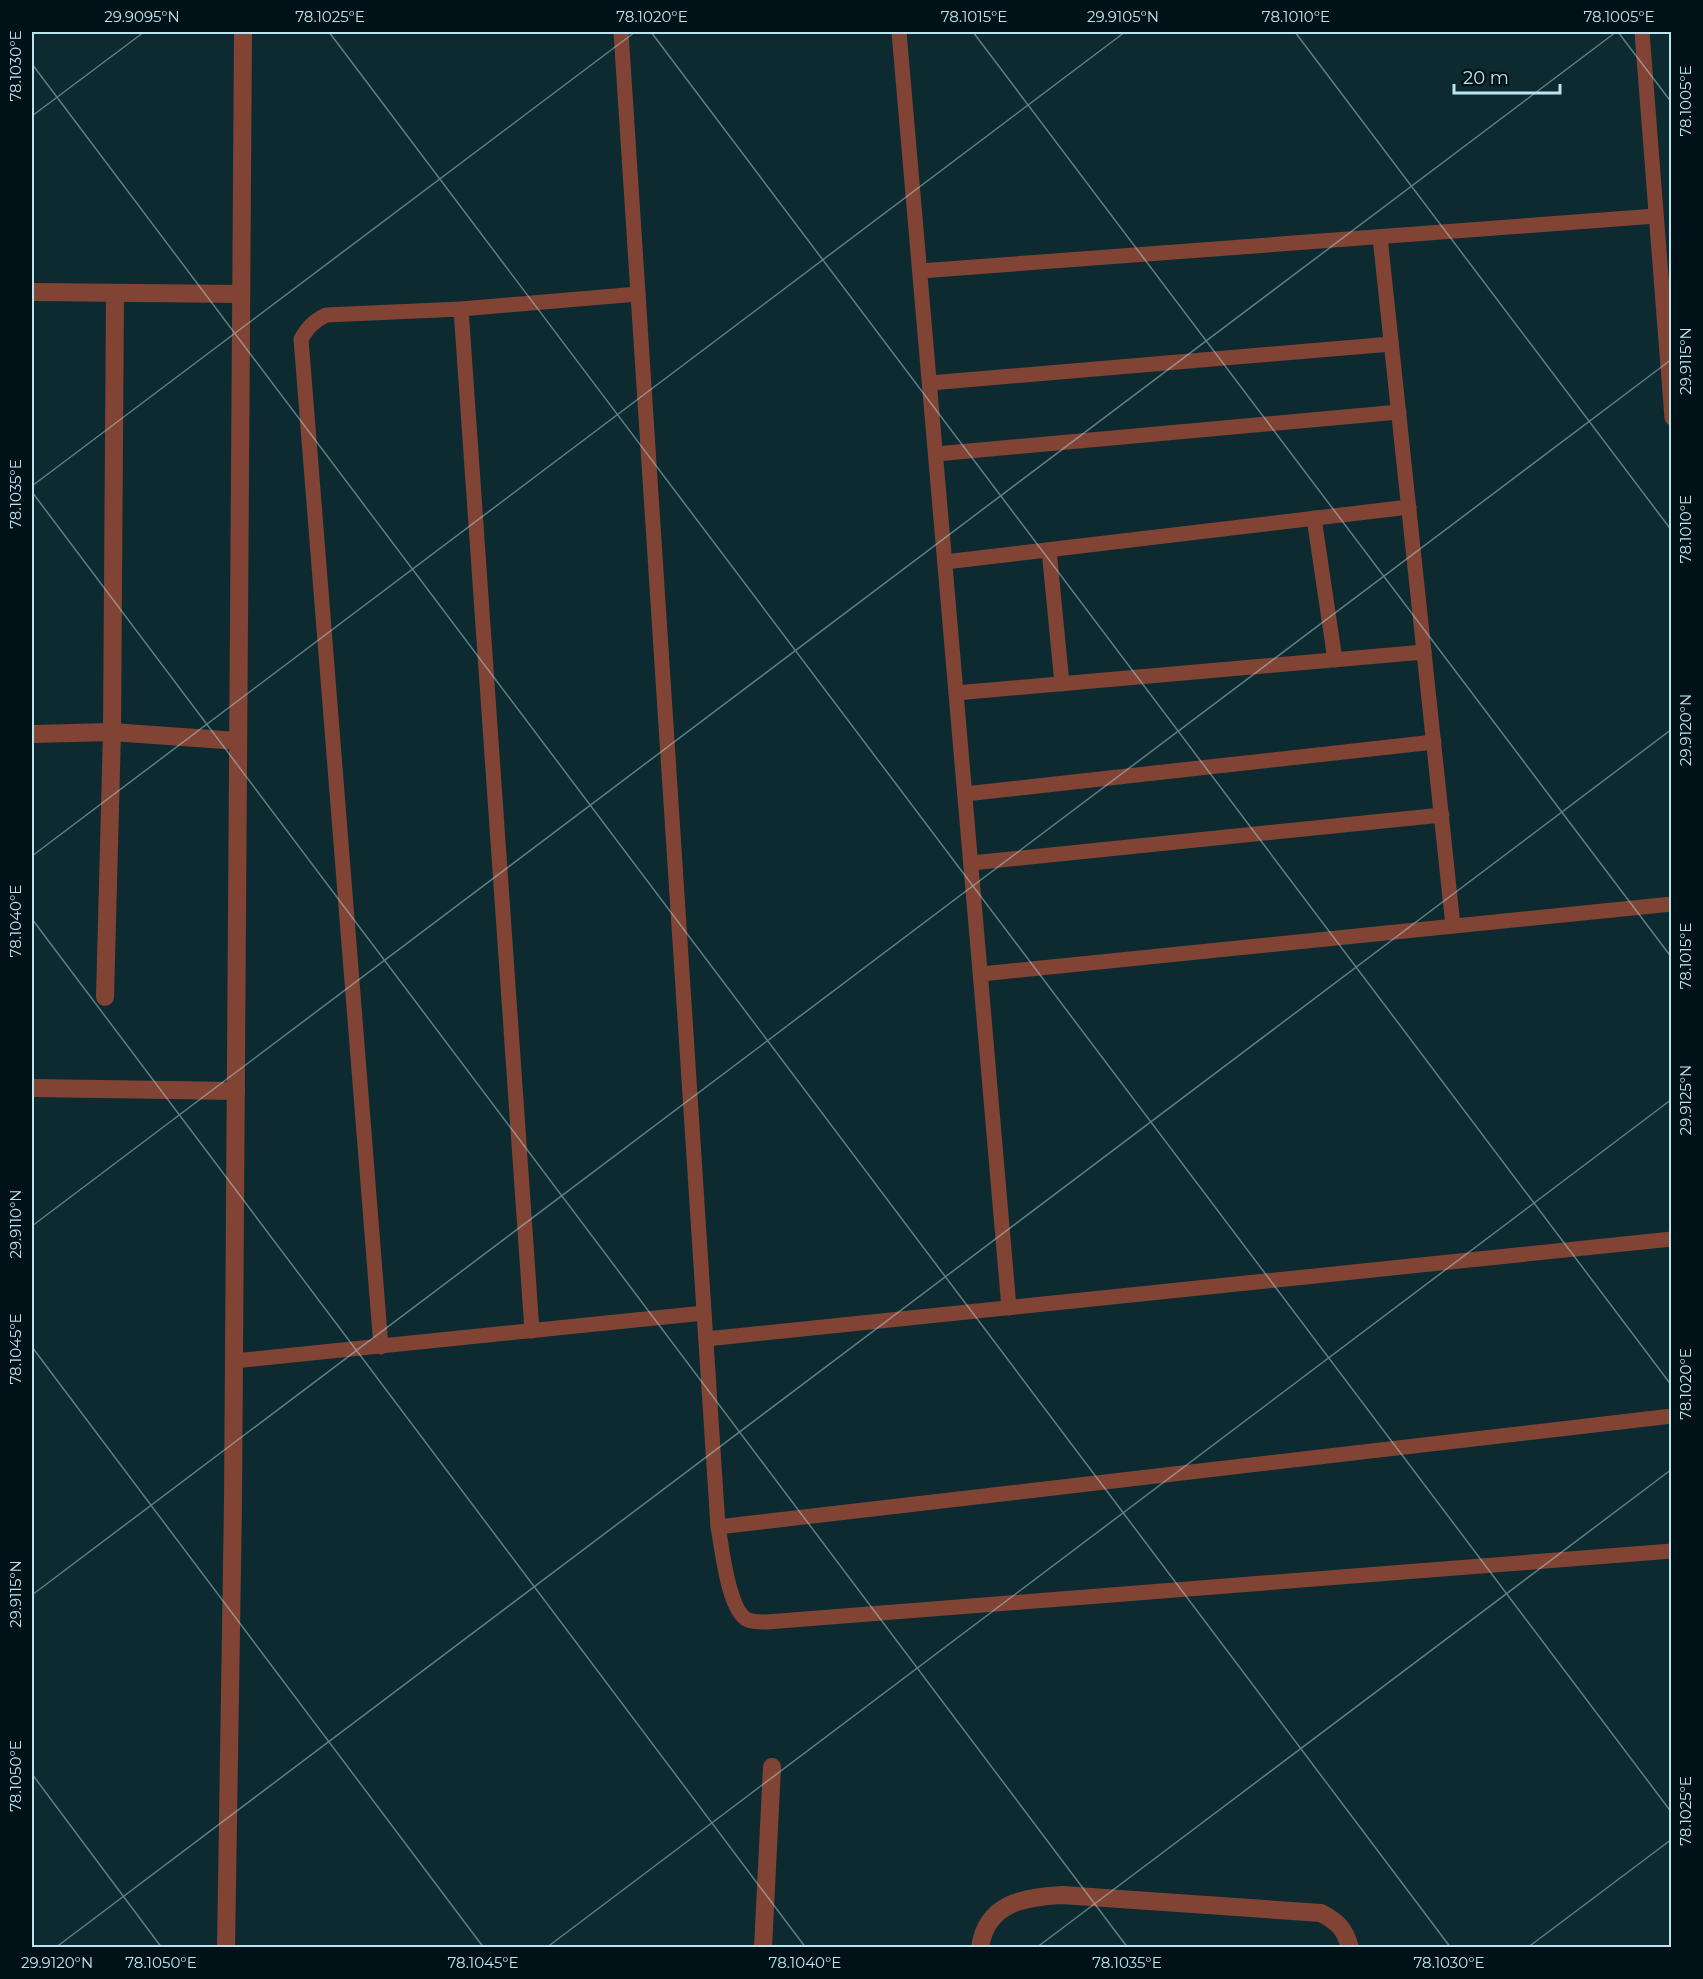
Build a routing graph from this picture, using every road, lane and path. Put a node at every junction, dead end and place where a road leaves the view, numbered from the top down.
1 (243, 32) edge
2 (621, 32) edge
3 (899, 32) edge
4 (1642, 32) edge
5 (1656, 216) junction
6 (1380, 237) junction
7 (920, 271) junction
8 (32, 292) edge
9 (114, 292) junction
10 (241, 294) junction
11 (638, 294) junction
12 (461, 309) junction
13 (1391, 344) junction
14 (930, 383) junction
15 (1399, 412) junction
16 (1671, 418) edge
17 (936, 454) junction
18 (1408, 507) junction
19 (1314, 518) junction
20 (1049, 550) junction
21 (945, 562) junction
22 (1424, 651) junction
23 (1335, 660) junction
24 (1062, 684) junction
25 (956, 693) junction
26 (112, 732) junction
27 (32, 734) edge
28 (238, 741) junction
29 (1434, 742) junction
30 (965, 794) junction
31 (1442, 815) junction
32 (971, 863) junction
33 (1671, 904) edge
34 (1454, 926) junction
35 (981, 974) junction
36 (105, 997) dead end
37 (32, 1088) edge
38 (236, 1091) junction
39 (1671, 1239) edge
40 (1009, 1308) junction
41 (704, 1313) junction
42 (532, 1331) junction
43 (706, 1340) junction
44 (381, 1347) junction
45 (234, 1362) junction
46 (1671, 1416) edge
47 (718, 1527) junction
48 (1671, 1551) edge
49 (772, 1767) dead end
50 (226, 1947) edge
51 (763, 1947) edge
52 (980, 1947) edge
53 (1350, 1947) edge

1 - 10 street
2 - 11 lane
3 - 7 lane
4 - 5 lane
5 - 6 lane
5 - 16 lane
6 - 7 lane
6 - 13 lane
7 - 14 lane
8 - 9 street
9 - 10 street
9 - 26 street
10 - 28 street
11 - 12 lane
11 - 41 lane
12 - 42 lane
12 - 44 lane
13 - 14 lane
13 - 15 lane
14 - 17 lane
15 - 17 lane
15 - 18 lane
17 - 21 lane
18 - 19 lane
18 - 22 lane
19 - 20 lane
19 - 23 lane
20 - 21 lane
20 - 24 lane
21 - 25 lane
22 - 23 lane
22 - 29 lane
23 - 24 lane
24 - 25 lane
25 - 30 lane
26 - 27 street
26 - 28 street
26 - 36 street
28 - 38 street
29 - 30 lane
29 - 31 lane
30 - 32 lane
31 - 32 lane
31 - 34 lane
32 - 35 lane
33 - 34 lane
34 - 35 lane
35 - 40 lane
37 - 38 street
38 - 45 street
39 - 40 lane
40 - 43 lane
41 - 42 lane
41 - 43 lane
42 - 44 lane
43 - 47 lane
44 - 45 lane
45 - 50 street
46 - 47 lane
47 - 48 lane
49 - 51 street
52 - 53 street

